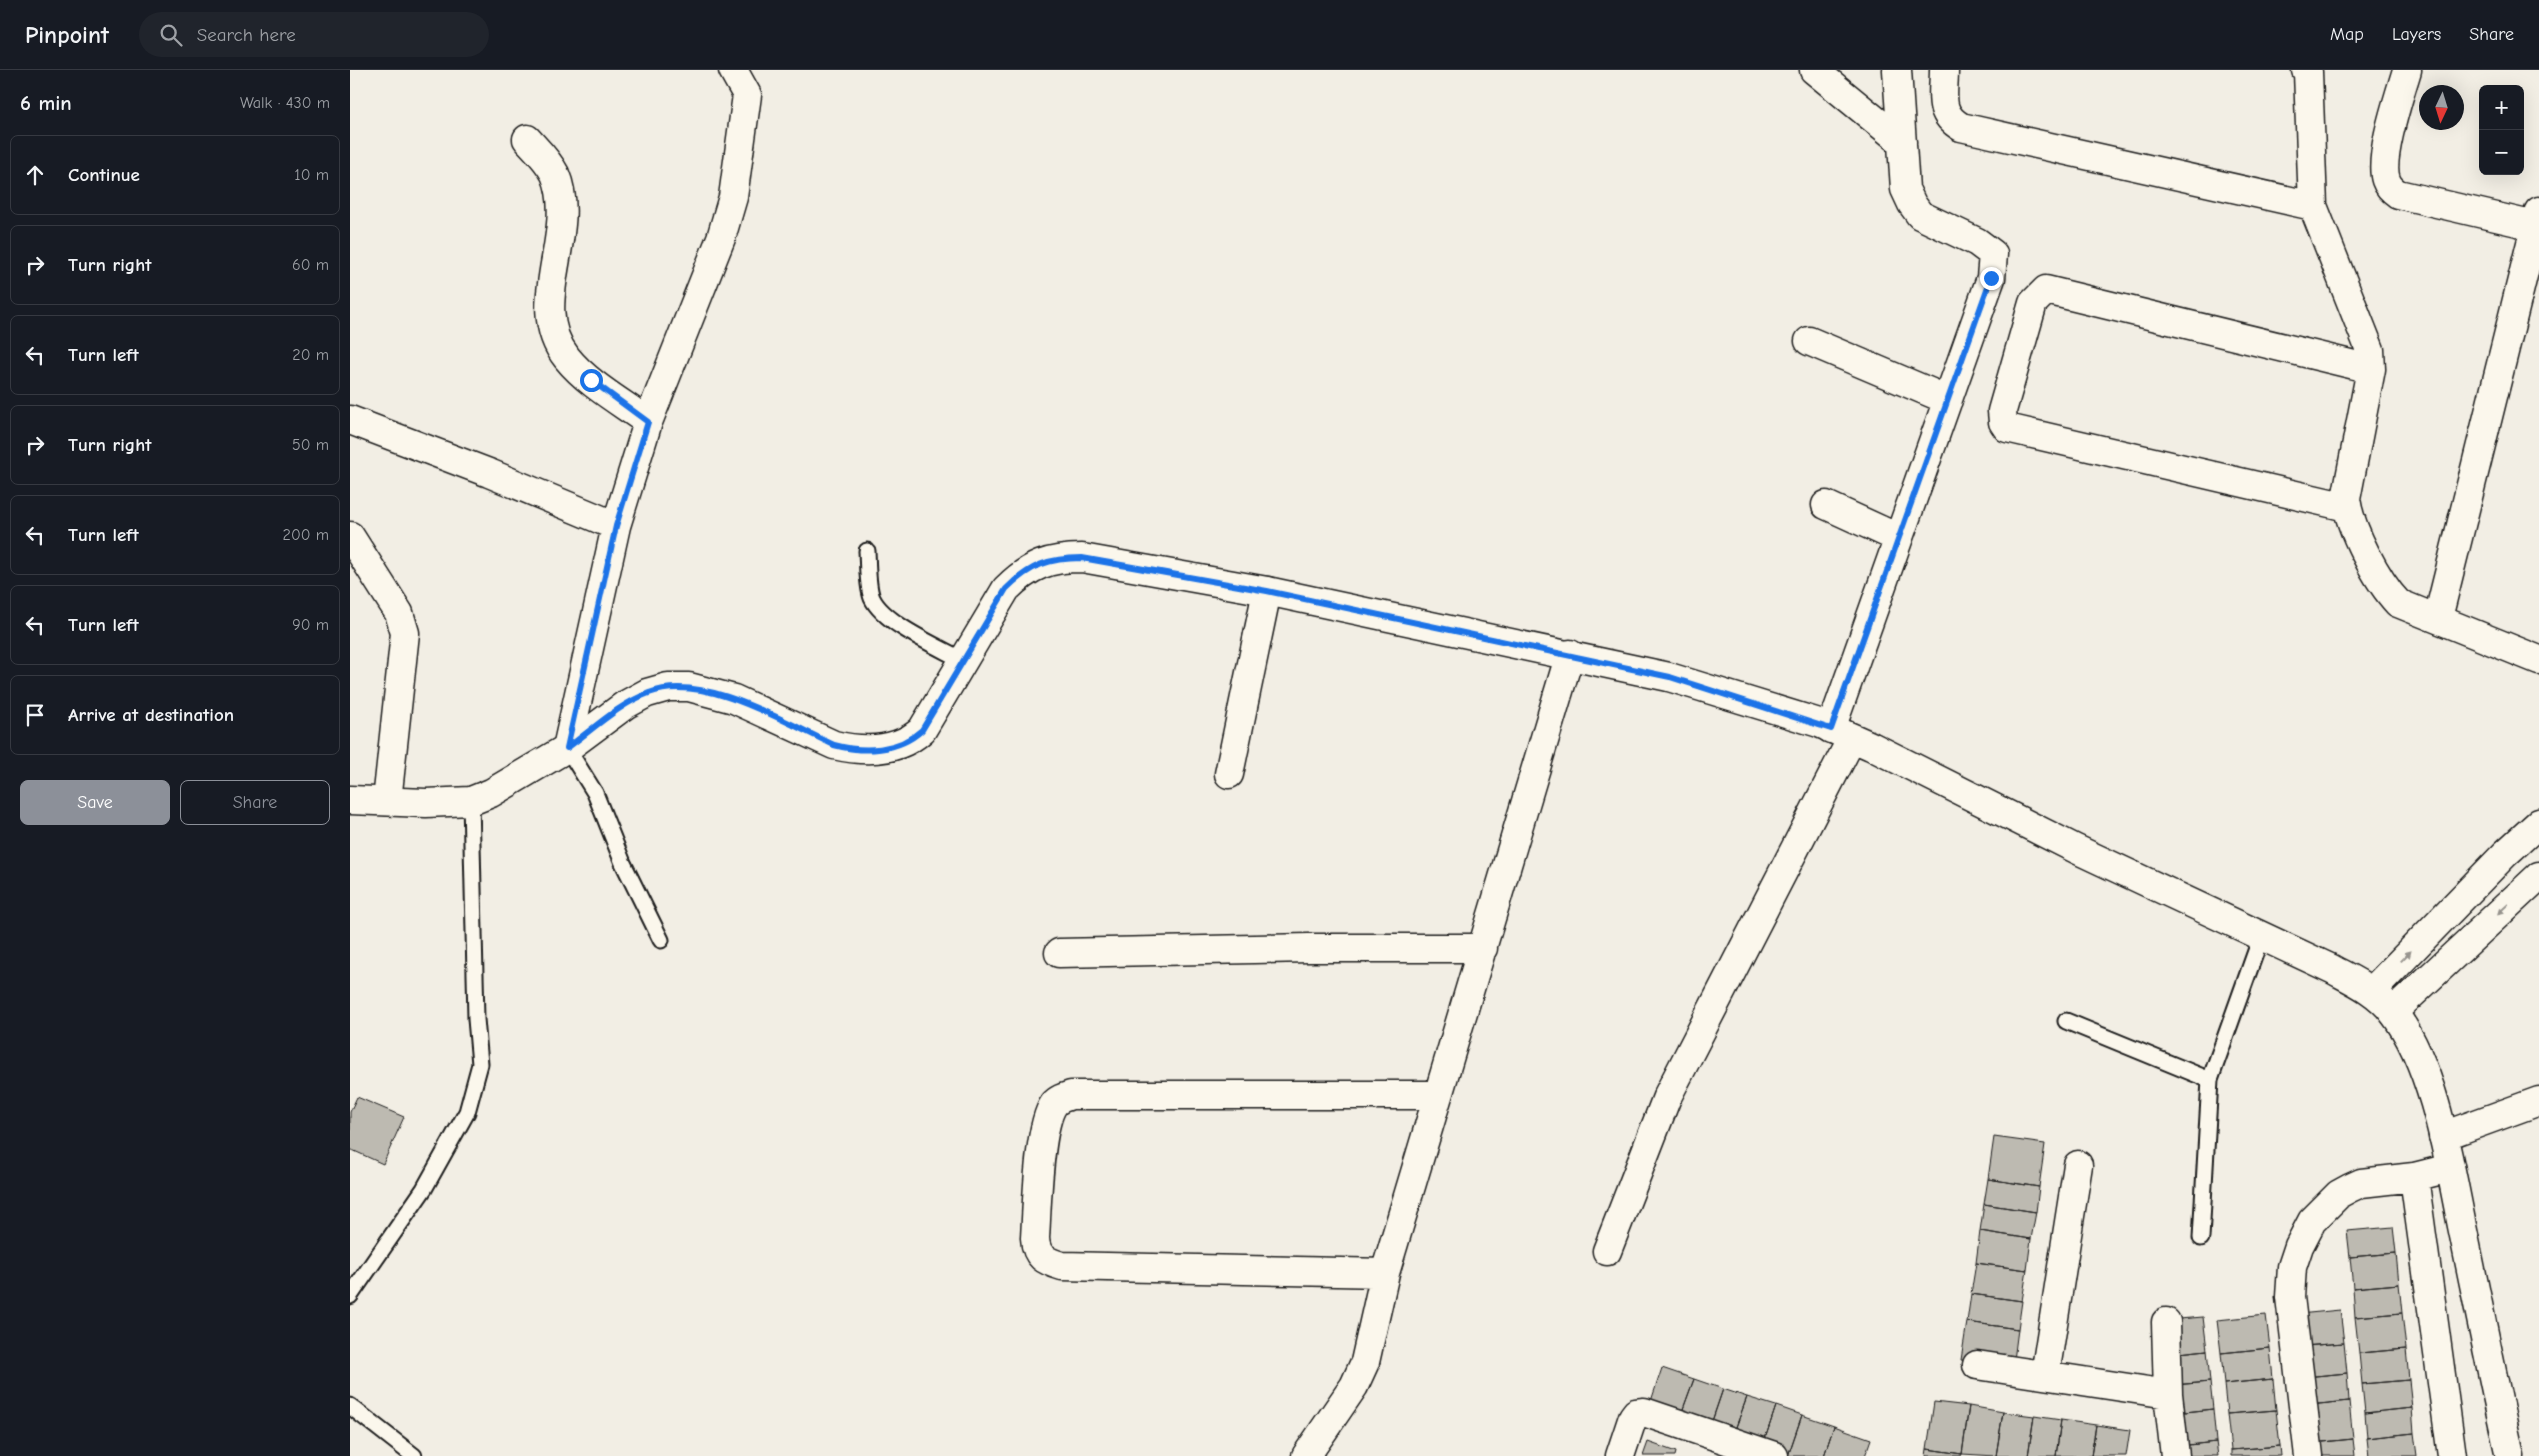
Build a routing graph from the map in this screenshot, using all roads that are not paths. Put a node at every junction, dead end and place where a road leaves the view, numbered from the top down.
1 (733, 70) edge
2 (1814, 70) edge
3 (1897, 70) edge
4 (1944, 70) edge
5 (2306, 70) edge
6 (2407, 70) edge
7 (527, 139) dead end
8 (1902, 142) junction
9 (2313, 206) junction
10 (2537, 218) edge
11 (1809, 341) dead end
12 (2371, 369) junction
13 (1948, 400) junction
14 (350, 420) edge
15 (648, 422) junction
16 (1826, 505) dead end
17 (2347, 507) junction
18 (616, 526) junction
19 (350, 536) edge
20 (1898, 538) junction
21 (867, 551) dead end
22 (1267, 591) junction
23 (2438, 618) junction
24 (1570, 654) junction
25 (2539, 660) edge
26 (964, 661) junction
27 (1842, 734) junction
28 (567, 748) junction
29 (1229, 774) dead end
30 (350, 800) edge
31 (387, 801) junction
32 (472, 801) junction
33 (2539, 824) edge
34 (2539, 876) edge
35 (2261, 937) junction
36 (661, 940) dead end
37 (1483, 948) junction
38 (1059, 953) dead end
39 (2372, 991) junction
40 (2393, 1012) junction
41 (2066, 1021) dead end
42 (2210, 1080) junction
43 (1438, 1096) junction
44 (2539, 1101) edge
45 (2442, 1136) junction
46 (2078, 1165) dead end
47 (2450, 1168) junction
48 (2414, 1176) junction
49 (2201, 1238) dead end
50 (1607, 1251) dead end
51 (1385, 1273) junction
52 (350, 1296) edge
53 (2166, 1322) dead end
54 (1977, 1365) dead end
55 (2045, 1375) junction
56 (2168, 1394) junction
57 (350, 1406) edge
58 (1767, 1455) edge
59 (414, 1456) edge
60 (1306, 1456) edge
61 (1620, 1456) edge
62 (2175, 1456) edge
63 (2308, 1456) edge
64 (2452, 1456) edge
65 (2510, 1456) edge

1 - 15 street
2 - 8 street
3 - 8 street
4 - 9 street
5 - 9 street
6 - 10 street
7 - 15 street
8 - 13 street
9 - 12 street
10 - 23 street
11 - 13 street
12 - 17 street
12 - 17 street
13 - 20 street
14 - 18 street
15 - 18 street
16 - 20 street
17 - 23 street
18 - 28 street
19 - 31 street
20 - 27 street
21 - 26 lane
22 - 24 street
22 - 26 street
22 - 29 street
23 - 25 street
24 - 27 street
24 - 37 street
26 - 28 street
27 - 35 street
27 - 50 street
28 - 32 street
28 - 36 lane
30 - 31 street
31 - 32 street
32 - 52 lane
39 -> 33 street
34 -> 40 street
35 - 39 street
35 - 42 lane
37 - 38 street
37 - 43 street
39 - 40 street
40 - 45 street
41 - 42 lane
42 - 49 lane
43 - 51 street
43 - 51 street
44 - 45 street
45 - 47 street
46 - 55 street
47 - 48 street
47 - 65 street
48 - 63 street
48 - 64 street
51 - 60 street
53 - 56 street
54 - 55 street
55 - 56 street
56 - 62 street
57 - 59 lane
58 - 61 street

